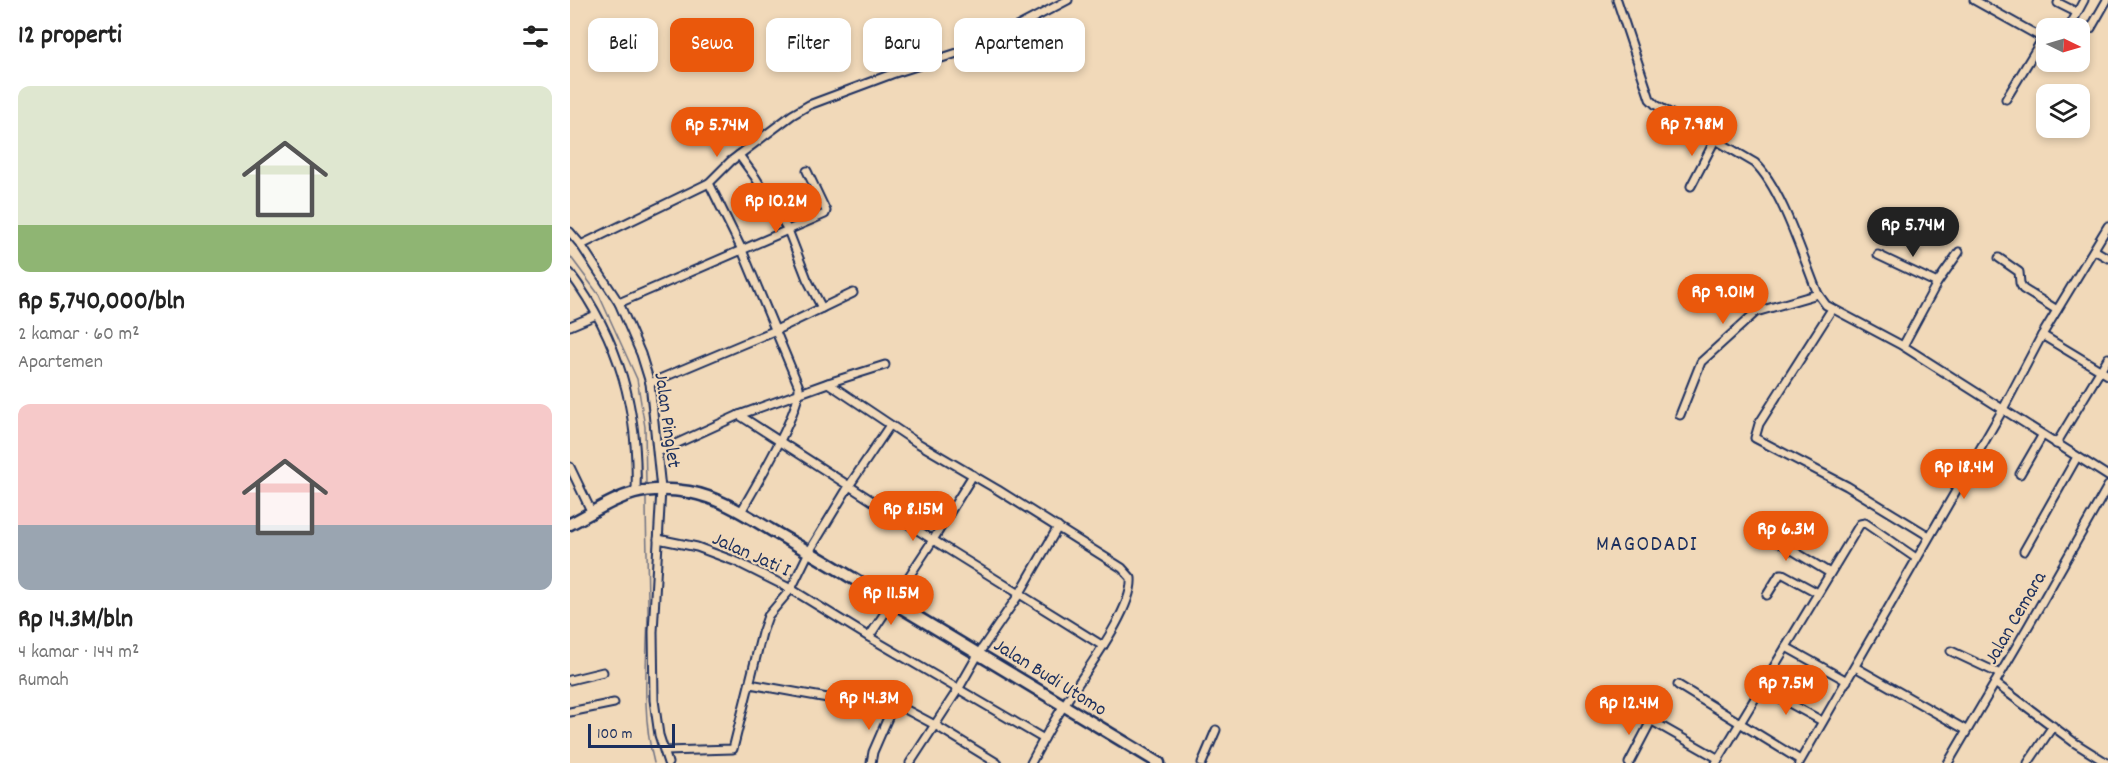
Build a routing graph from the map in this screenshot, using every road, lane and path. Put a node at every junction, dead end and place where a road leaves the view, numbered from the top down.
1 (1068, 0) edge
2 (1617, 0) edge
3 (1974, 0) edge
4 (2084, 0) edge
5 (2107, 0) edge
6 (2058, 3) dead end
7 (2076, 12) junction
8 (2073, 18) edge
9 (2091, 28) dead end
10 (2036, 35) edge
11 (2036, 52) edge
12 (2006, 99) dead end
13 (1715, 140) junction
14 (739, 155) junction
15 (807, 171) dead end
16 (709, 183) junction
17 (1691, 186) dead end
18 (2108, 226) edge
19 (788, 230) junction
20 (570, 232) edge
21 (581, 245) junction
22 (742, 250) junction
23 (2094, 250) junction
24 (1959, 252) dead end
25 (1878, 255) dead end
26 (1999, 258) dead end
27 (2108, 258) edge
28 (570, 273) edge
29 (1937, 284) junction
30 (853, 293) dead end
31 (1818, 294) junction
32 (619, 303) junction
33 (822, 308) junction
34 (1832, 309) junction
35 (2057, 310) junction
36 (596, 315) junction
37 (570, 326) edge
38 (776, 330) junction
39 (2042, 335) junction
40 (1903, 346) junction
41 (2108, 357) edge
42 (885, 365) dead end
43 (2100, 370) junction
44 (2108, 375) edge
45 (650, 383) junction
46 (828, 383) junction
47 (799, 392) junction
48 (2002, 411) junction
49 (1680, 415) dead end
50 (739, 416) junction
51 (890, 425) junction
52 (2042, 436) junction
53 (779, 442) junction
54 (2056, 444) junction
55 (658, 452) junction
56 (2077, 457) junction
57 (570, 467) edge
58 (2020, 474) dead end
59 (973, 475) junction
60 (2108, 476) edge
61 (849, 486) junction
62 (2108, 486) edge
63 (659, 489) junction
64 (639, 491) junction
65 (2105, 497) edge
66 (741, 512) junction
67 (592, 513) junction
68 (570, 524) edge
69 (1058, 527) junction
70 (1929, 536) junction
71 (1772, 538) dead end
72 (658, 539) junction
73 (933, 540) junction
74 (2024, 551) dead end
75 (809, 552) junction
76 (1916, 558) junction
77 (1830, 573) junction
78 (791, 589) junction
79 (1020, 593) junction
80 (1818, 594) junction
81 (1767, 595) dead end
82 (892, 602) junction
83 (869, 637) junction
84 (1103, 646) junction
85 (1786, 647) junction
86 (1951, 651) dead end
87 (979, 653) junction
88 (1855, 667) junction
89 (603, 672) dead end
90 (2000, 674) junction
91 (570, 680) edge
92 (1847, 681) junction
93 (1995, 683) junction
94 (750, 684) junction
95 (1678, 685) dead end
96 (958, 688) junction
97 (1762, 688) junction
98 (614, 703) dead end
99 (1064, 705) junction
100 (893, 706) junction
101 (570, 712) edge
102 (1638, 713) dead end
103 (1651, 721) junction
104 (1822, 721) junction
105 (1739, 723) junction
106 (935, 725) junction
107 (2053, 726) junction
108 (1216, 730) dead end
109 (1966, 730) junction
110 (1044, 739) junction
111 (665, 751) junction
112 (1718, 761) edge
113 (1800, 761) edge
114 (1951, 762) edge
115 (668, 763) edge
116 (871, 763) edge
117 (910, 763) edge
118 (997, 763) edge
119 (1031, 763) edge
120 (1159, 763) edge
121 (1202, 763) edge
122 (1629, 763) edge
123 (2028, 763) edge
124 (2108, 763) edge

1 - 14 street
2 - 13 street
3 - 10 street
4 - 7 street
5 - 9 street
6 - 7 street
7 - 8 street
11 - 12 street
13 - 17 street
13 - 31 street
14 - 16 street
14 - 19 street
15 - 19 street
16 - 21 street
16 - 22 street
18 - 23 street
19 - 22 street
19 - 33 street
20 - 21 street, Jalan Pinglet
21 - 32 street, Jalan Pinglet
22 - 32 street
22 - 38 street
23 - 27 street
23 - 35 street
24 - 29 street
25 - 29 street
26 - 35 street
28 - 36 street
29 - 40 street
30 - 33 street
31 - 34 street
31 - 49 street
32 - 45 street, Jalan Pinglet
33 - 38 street
34 - 40 street
34 - 70 street
35 - 39 street
36 - 37 street
36 - 64 street
38 - 45 street
38 - 47 street
39 - 43 street
39 - 48 street
40 - 48 street
41 - 43 street
42 - 46 street
43 - 44 street
43 - 54 street
45 - 55 street, Jalan Pinglet
46 - 47 street
46 - 51 street
47 - 50 street
47 - 53 street
48 - 52 street
48 - 70 street
50 - 53 street
50 - 55 street
51 - 59 street
51 - 61 street
52 - 54 street
52 - 58 street
53 - 61 street
53 - 66 street
54 - 56 street
55 - 63 street, Jalan Pinglet
56 - 60 street
56 - 74 street
57 - 67 street
59 - 69 street
59 - 73 street
61 - 73 street
61 - 75 street
62 - 65 street, Jalan Cemara
63 - 64 main road, Jalan Budi Utomo
63 - 66 main road, Jalan Budi Utomo
63 - 72 street, Jalan Pinglet
64 - 67 main road, Jalan Budi Utomo
65 - 90 street, Jalan Cemara
66 - 75 main road, Jalan Budi Utomo
67 - 68 main road, Jalan Budi Utomo
69 - 79 street
69 - 84 street
70 - 76 street
71 - 77 street
72 - 78 street, Jalan Jati I
72 - 111 street, Jalan Pinglet
73 - 79 street
73 - 82 street
75 - 78 street
75 - 82 main road, Jalan Budi Utomo
76 - 77 street
76 - 88 street
77 - 80 street
78 - 83 street, Jalan Jati I
78 - 94 street
79 - 84 street
79 - 87 street
80 - 81 street
80 - 85 street
82 - 83 street
82 - 87 main road, Jalan Budi Utomo
83 - 96 street, Jalan Jati I
84 - 99 street
85 - 92 street
85 - 97 street
86 - 90 street
87 - 96 street
87 - 99 main road, Jalan Budi Utomo
88 - 92 street
88 - 109 street
89 - 91 street
90 - 93 street, Jalan Cemara
92 - 104 street
93 - 107 street
93 - 109 street, Jalan Cemara
94 - 100 street
94 - 111 street
95 - 105 street
96 - 106 street
96 - 110 street, Jalan Jati I
97 - 104 street
97 - 105 street
98 - 101 street
99 - 110 street
99 - 120 main road, Jalan Budi Utomo
100 - 106 street
100 - 116 street
102 - 103 street
103 - 112 street
103 - 122 street
104 - 113 street
105 - 112 street
105 - 113 street
106 - 117 street
106 - 118 street
107 - 123 street
107 - 124 street
108 - 121 street
109 - 114 street, Jalan Cemara
110 - 119 street
111 - 115 street, Jalan Pinglet

